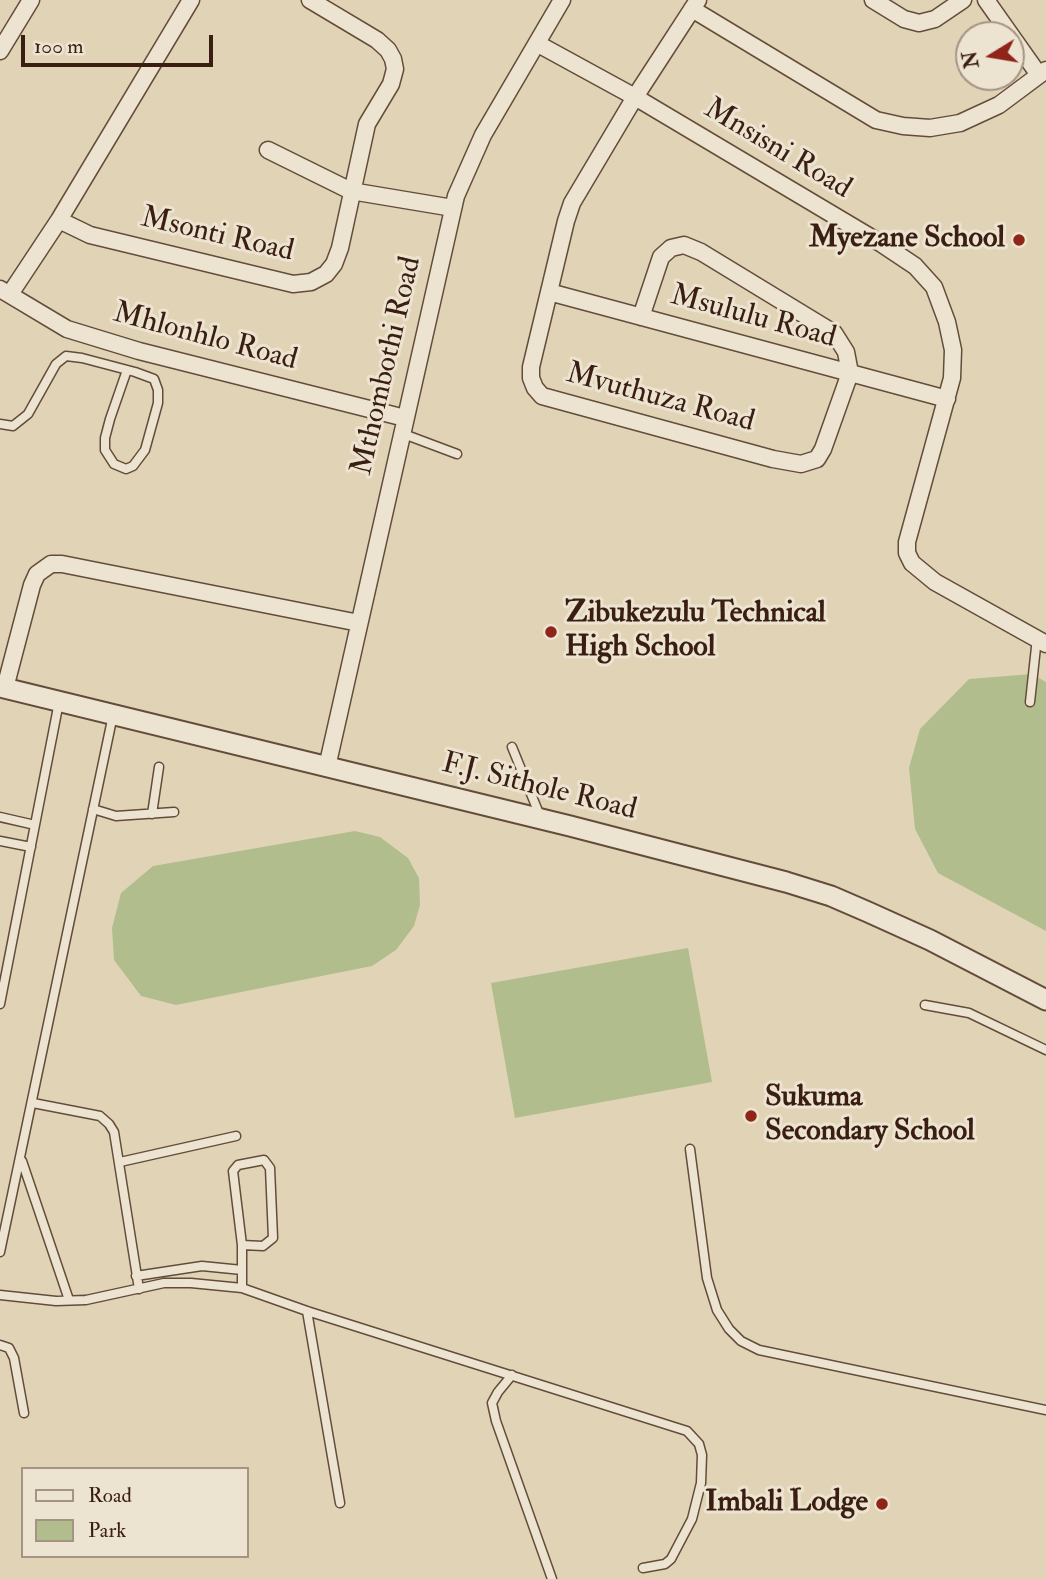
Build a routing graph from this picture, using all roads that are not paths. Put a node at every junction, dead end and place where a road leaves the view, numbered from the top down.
1 (31, 0) edge
2 (191, 0) edge
3 (310, 0) edge
4 (562, 0) edge
5 (873, 0) edge
6 (963, 0) edge
7 (986, 0) edge
8 (695, 5) edge
9 (538, 44) junction
10 (0, 51) edge
11 (1043, 72) edge
12 (635, 97) junction
13 (268, 150) dead end
14 (351, 191) junction
15 (453, 208) junction
16 (59, 220) junction
17 (5, 292) edge
18 (549, 292) junction
19 (641, 317) junction
20 (127, 370) junction
21 (850, 373) junction
22 (947, 399) junction
23 (0, 424) edge
24 (403, 425) junction
25 (457, 454) dead end
26 (359, 623) junction
27 (1041, 641) edge
28 (2, 688) edge
29 (59, 702) junction
30 (1030, 702) dead end
31 (113, 715) junction
32 (512, 747) dead end
33 (159, 767) dead end
34 (327, 767) junction
35 (93, 809) junction
36 (174, 812) dead end
37 (152, 814) junction
38 (0, 817) edge
39 (541, 818) junction
40 (35, 825) junction
41 (0, 841) edge
42 (31, 847) junction
43 (1046, 1000) edge
44 (0, 1004) edge
45 (925, 1005) dead end
46 (1046, 1049) edge
47 (33, 1103) junction
48 (236, 1136) dead end
49 (690, 1149) dead end
50 (21, 1158) junction
51 (120, 1162) junction
52 (242, 1245) junction
53 (0, 1252) edge
54 (242, 1270) junction
55 (136, 1276) junction
56 (242, 1288) junction
57 (139, 1289) junction
58 (0, 1294) edge
59 (69, 1300) junction
60 (307, 1311) junction
61 (0, 1345) edge
62 (512, 1375) junction
63 (1046, 1409) edge
64 (24, 1413) dead end
65 (340, 1503) dead end
66 (643, 1569) dead end
67 (552, 1579) edge

1 - 10 street
2 - 16 street
3 - 14 street, Msonti Road
4 - 9 street, Mthombothi Road
5 - 6 street
7 - 11 street
8 - 11 street
8 - 12 street, Mvuthuza Road
9 - 12 street, Mnsisni Road
9 - 15 street, Mthombothi Road
12 - 18 street, Mvuthuza Road
12 - 22 street, Mnsisni Road
13 - 14 street
14 - 15 street
14 - 16 street, Msonti Road
15 - 24 street, Mthombothi Road
16 - 17 street
17 - 24 street, Mhlonhlo Road
18 - 19 street, Msululu Road
18 - 21 street, Mvuthuza Road
19 - 21 street, Msululu Road
19 - 21 street, Msululu Road
20 - 20 lane
20 - 23 lane
21 - 22 street, Msululu Road
22 - 27 street, Mnsisni Road
24 - 25 lane
24 - 26 street, Mthombothi Road
26 - 28 street
26 - 34 street, Mthombothi Road
27 - 30 lane
28 - 29 street, F.J. Sithole Road
29 - 31 street, F.J. Sithole Road
29 - 40 lane
31 - 34 street, F.J. Sithole Road
31 - 35 lane
32 - 39 lane
33 - 37 lane
34 - 39 street, F.J. Sithole Road
35 - 37 lane
35 - 47 lane
36 - 37 lane
38 - 40 lane
39 - 43 street, F.J. Sithole Road
40 - 42 lane
41 - 42 lane
42 - 44 lane
45 - 46 lane
47 - 50 lane
47 - 51 lane
48 - 51 lane
49 - 63 lane
50 - 53 lane
50 - 59 lane
51 - 55 lane
52 - 52 lane
52 - 54 lane
54 - 55 lane
54 - 56 lane
55 - 57 lane
56 - 57 lane
56 - 60 lane
57 - 59 lane
58 - 59 lane
60 - 62 lane
60 - 65 lane
61 - 64 lane
62 - 66 lane
62 - 67 lane

